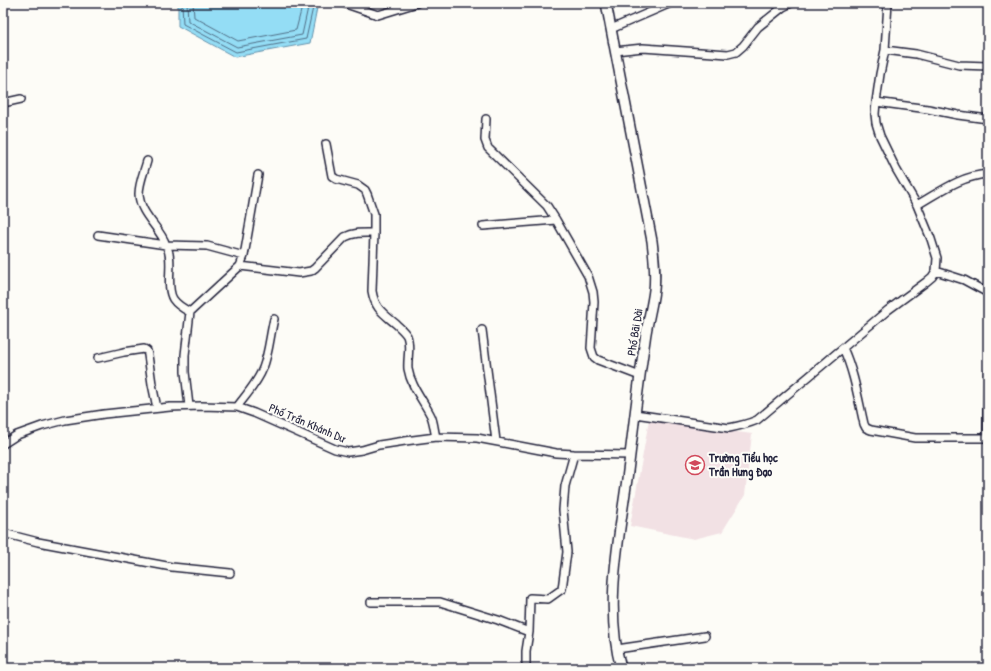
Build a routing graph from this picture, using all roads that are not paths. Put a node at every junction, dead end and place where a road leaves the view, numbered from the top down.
1 (417, 3) edge
2 (606, 3) edge
3 (671, 3) edge
4 (791, 3) edge
5 (888, 3) edge
6 (343, 4) edge
7 (611, 29) junction
8 (885, 50) junction
9 (615, 51) junction
10 (988, 66) edge
11 (21, 99) dead end
12 (876, 102) junction
13 (3, 103) edge
14 (486, 119) dead end
15 (988, 119) edge
16 (326, 144) dead end
17 (147, 161) dead end
18 (988, 174) edge
19 (258, 175) dead end
20 (917, 206) junction
21 (556, 220) junction
22 (483, 226) dead end
23 (374, 233) junction
24 (98, 236) dead end
25 (166, 245) junction
26 (244, 256) junction
27 (240, 266) junction
28 (936, 271) junction
29 (988, 293) edge
30 (190, 312) junction
31 (274, 319) dead end
32 (482, 330) dead end
33 (843, 348) junction
34 (98, 358) dead end
35 (988, 372) edge
36 (640, 376) junction
37 (189, 406) junction
38 (237, 407) junction
39 (157, 408) junction
40 (635, 414) junction
41 (436, 437) junction
42 (987, 438) edge
43 (496, 441) junction
44 (3, 444) edge
45 (574, 454) junction
46 (630, 455) junction
47 (3, 533) edge
48 (230, 573) dead end
49 (371, 602) dead end
50 (529, 632) junction
51 (705, 636) dead end
52 (617, 649) junction
53 (526, 668) edge
54 (621, 668) edge

1 - 6 street
2 - 7 street, Phố Bãi Dài
3 - 7 street
4 - 9 street
5 - 8 street
7 - 9 street, Phố Bãi Dài
8 - 10 street
8 - 12 street
9 - 36 street, Phố Bãi Dài
11 - 13 street
12 - 15 street
12 - 20 street
14 - 21 street
16 - 23 street
17 - 25 street
18 - 20 street
19 - 26 street
20 - 28 street
21 - 22 street
21 - 36 street
23 - 27 street
23 - 41 street
24 - 25 street
25 - 26 street
25 - 30 street
26 - 27 street
27 - 30 street
28 - 29 street
28 - 33 street
30 - 37 street
31 - 38 street
32 - 43 street
33 - 40 street
33 - 42 street
34 - 39 street
35 - 42 street
36 - 40 street, Phố Bãi Dài
37 - 38 street, Phố Trần Khánh Dư
37 - 39 street, Phố Trần Khánh Dư
38 - 41 street, Phố Trần Khánh Dư
39 - 44 street, Phố Trần Khánh Dư
40 - 46 street, Phố Bãi Dài
41 - 43 street, Phố Trần Khánh Dư
43 - 45 street, Phố Trần Khánh Dư
45 - 46 street, Phố Trần Khánh Dư
45 - 50 street
46 - 52 street, Phố Bãi Dài
47 - 48 street
49 - 50 street
50 - 53 street
51 - 52 street
52 - 54 street, Phố Bãi Dài

